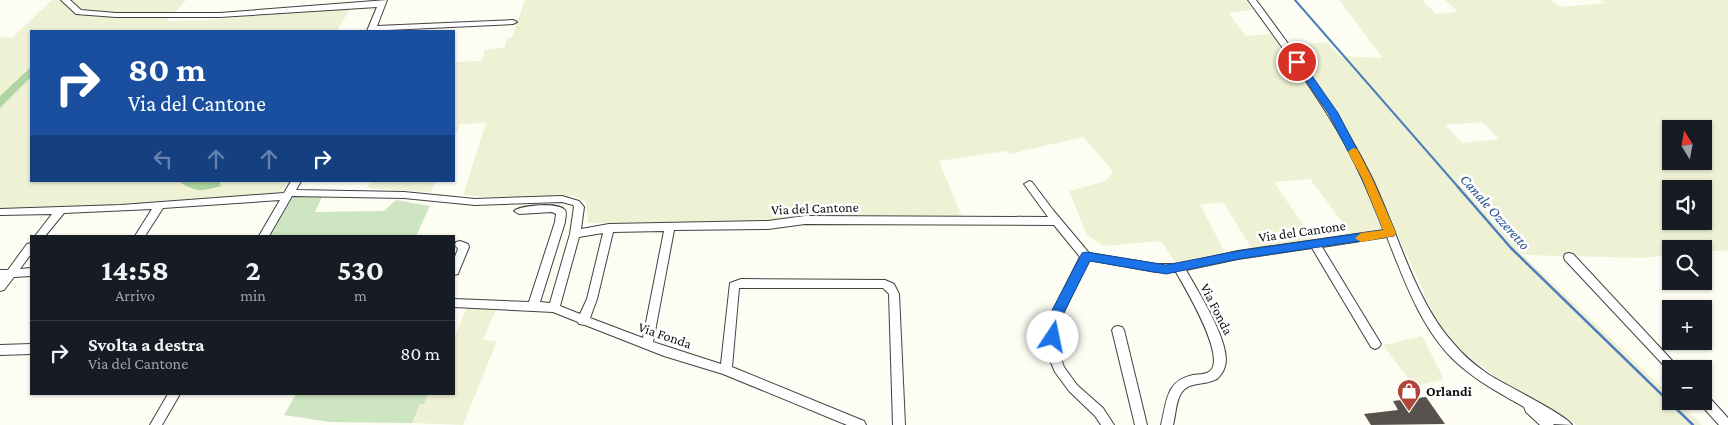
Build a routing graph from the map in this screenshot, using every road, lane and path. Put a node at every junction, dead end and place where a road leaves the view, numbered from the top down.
1 (66, 0) edge
2 (1252, 0) edge
3 (382, 2) edge
4 (513, 22) dead end
5 (371, 30) edge
6 (295, 182) edge
7 (1029, 184) dead end
8 (288, 194) junction
9 (160, 206) junction
10 (60, 211) junction
11 (519, 211) dead end
12 (0, 212) edge
13 (1057, 221) junction
14 (670, 226) junction
15 (609, 228) junction
16 (1390, 233) junction
17 (575, 234) junction
18 (41, 235) edge
19 (141, 235) edge
20 (265, 235) edge
21 (1315, 244) junction
22 (460, 245) dead end
23 (30, 248) edge
24 (1086, 256) junction
25 (1569, 257) dead end
26 (1179, 268) junction
27 (455, 269) edge
28 (30, 272) edge
29 (6, 273) edge
30 (0, 287) edge
31 (455, 303) edge
32 (533, 306) junction
33 (554, 308) junction
34 (583, 321) junction
35 (1118, 330) dead end
36 (1375, 344) dead end
37 (647, 345) junction
38 (30, 349) edge
39 (0, 350) edge
40 (1666, 360) edge
41 (726, 370) junction
42 (1505, 390) junction
43 (173, 395) edge
44 (1712, 409) edge
45 (156, 425) edge
46 (860, 425) edge
47 (899, 425) edge
48 (1108, 425) edge
49 (1142, 425) edge
50 (1167, 425) edge
51 (1548, 425) edge
52 (1566, 425) edge
53 (1727, 425) edge

1 - 3 street
2 - 16 street
3 - 5 street
4 - 5 street
6 - 8 street
7 - 13 street
8 - 9 street
8 - 17 street
8 - 20 street
9 - 10 street
9 - 19 street
10 - 12 street
10 - 18 street
11 - 32 street
13 - 14 street, Via del Cantone
13 - 24 street
14 - 15 street, Via del Cantone
14 - 37 street
15 - 17 street, Via del Cantone
15 - 34 street
16 - 21 street, Via del Cantone
16 - 42 street
17 - 33 street
21 - 26 street, Via del Cantone
21 - 36 street
22 - 27 street
23 - 29 street
24 - 26 street, Via del Cantone
24 - 48 street
25 - 40 street
26 - 50 street, Via Fonda
28 - 29 street
29 - 30 street
31 - 32 street, Via Fonda
32 - 33 street, Via Fonda
33 - 34 street, Via Fonda
34 - 37 street, Via Fonda
35 - 49 street
37 - 41 street, Via Fonda
38 - 39 street
41 - 46 street, Via Fonda
41 - 47 street
42 - 51 street
42 - 52 street
43 - 45 street
44 - 53 street

